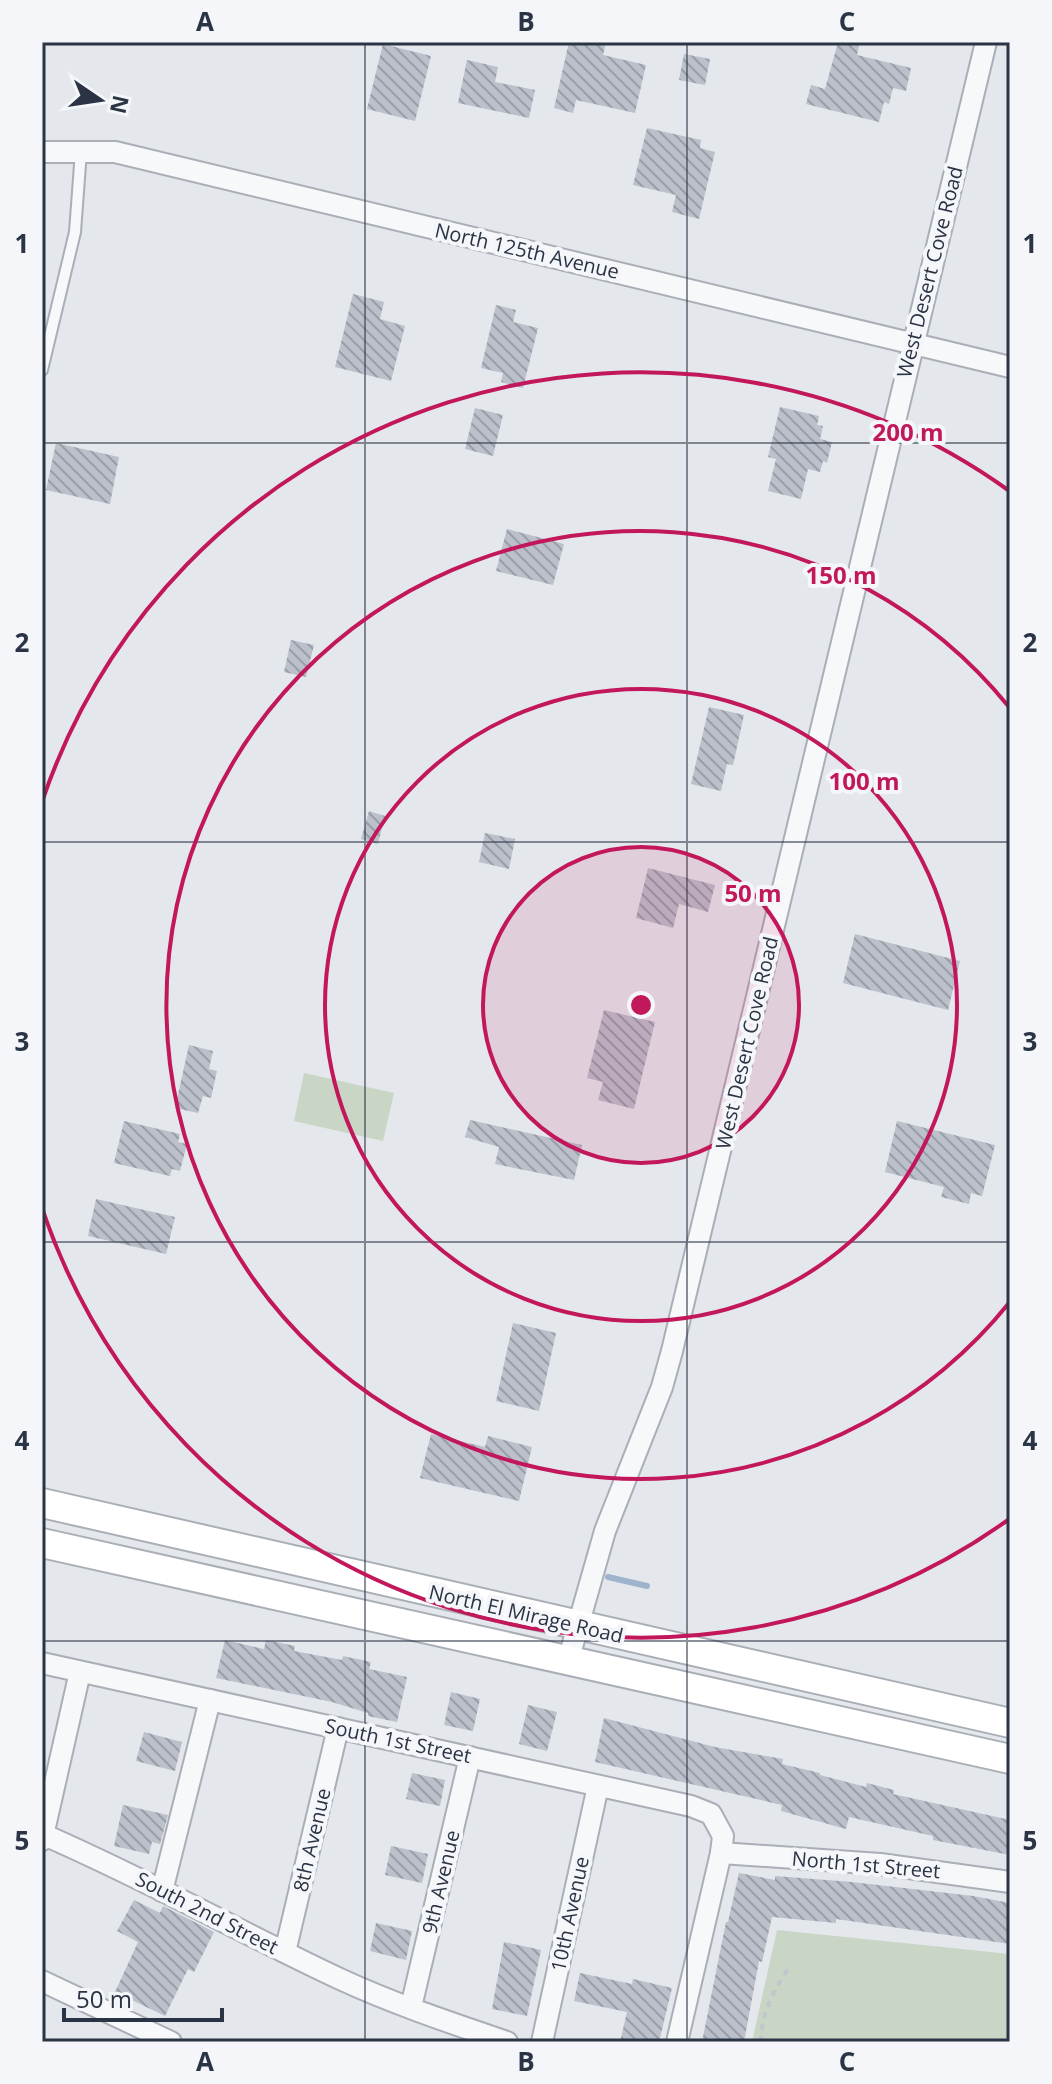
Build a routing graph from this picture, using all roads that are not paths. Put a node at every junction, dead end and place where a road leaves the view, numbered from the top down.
1 (986, 42) edge
2 (81, 151) junction
3 (42, 152) edge
4 (913, 343) junction
5 (1010, 367) edge
6 (42, 370) edge
7 (42, 1503) edge
8 (42, 1543) edge
9 (578, 1626) junction
10 (568, 1661) junction
11 (42, 1663) edge
12 (80, 1672) junction
13 (210, 1700) junction
14 (1010, 1723) edge
15 (338, 1728) junction
16 (470, 1757) junction
17 (1010, 1759) edge
18 (598, 1786) junction
19 (42, 1837) edge
20 (721, 1853) junction
21 (1010, 1882) edge
22 (162, 1891) junction
23 (285, 1952) junction
24 (42, 1981) edge
25 (411, 2007) junction
26 (171, 2042) edge
27 (507, 2042) edge
28 (542, 2042) edge
29 (677, 2042) edge

1 - 4 street, West Desert Cove Road
2 - 3 street, North 125th Avenue
2 - 4 street, North 125th Avenue
2 - 6 lane
4 - 5 street, North 125th Avenue
4 - 9 street, West Desert Cove Road
7 - 9 main road, North El Mirage Road
8 - 10 main road, North El Mirage Road
9 - 10 street, West Desert Cove Road
9 - 14 main road, North El Mirage Road
10 - 17 main road, North El Mirage Road
11 - 12 street, South 1st Street
12 - 13 street, South 1st Street
12 - 19 street
13 - 15 street, South 1st Street
13 - 22 street
15 - 16 street, South 1st Street
15 - 23 street, 8th Avenue
16 - 18 street, South 1st Street
16 - 25 street, 9th Avenue
18 - 20 street, South 1st Street
18 - 28 street, 10th Avenue
19 - 22 street, South 2nd Street
20 - 21 street, North 1st Street
20 - 29 street
22 - 23 street, South 2nd Street
23 - 25 street, South 2nd Street
24 - 26 street
25 - 27 street, South 2nd Street

